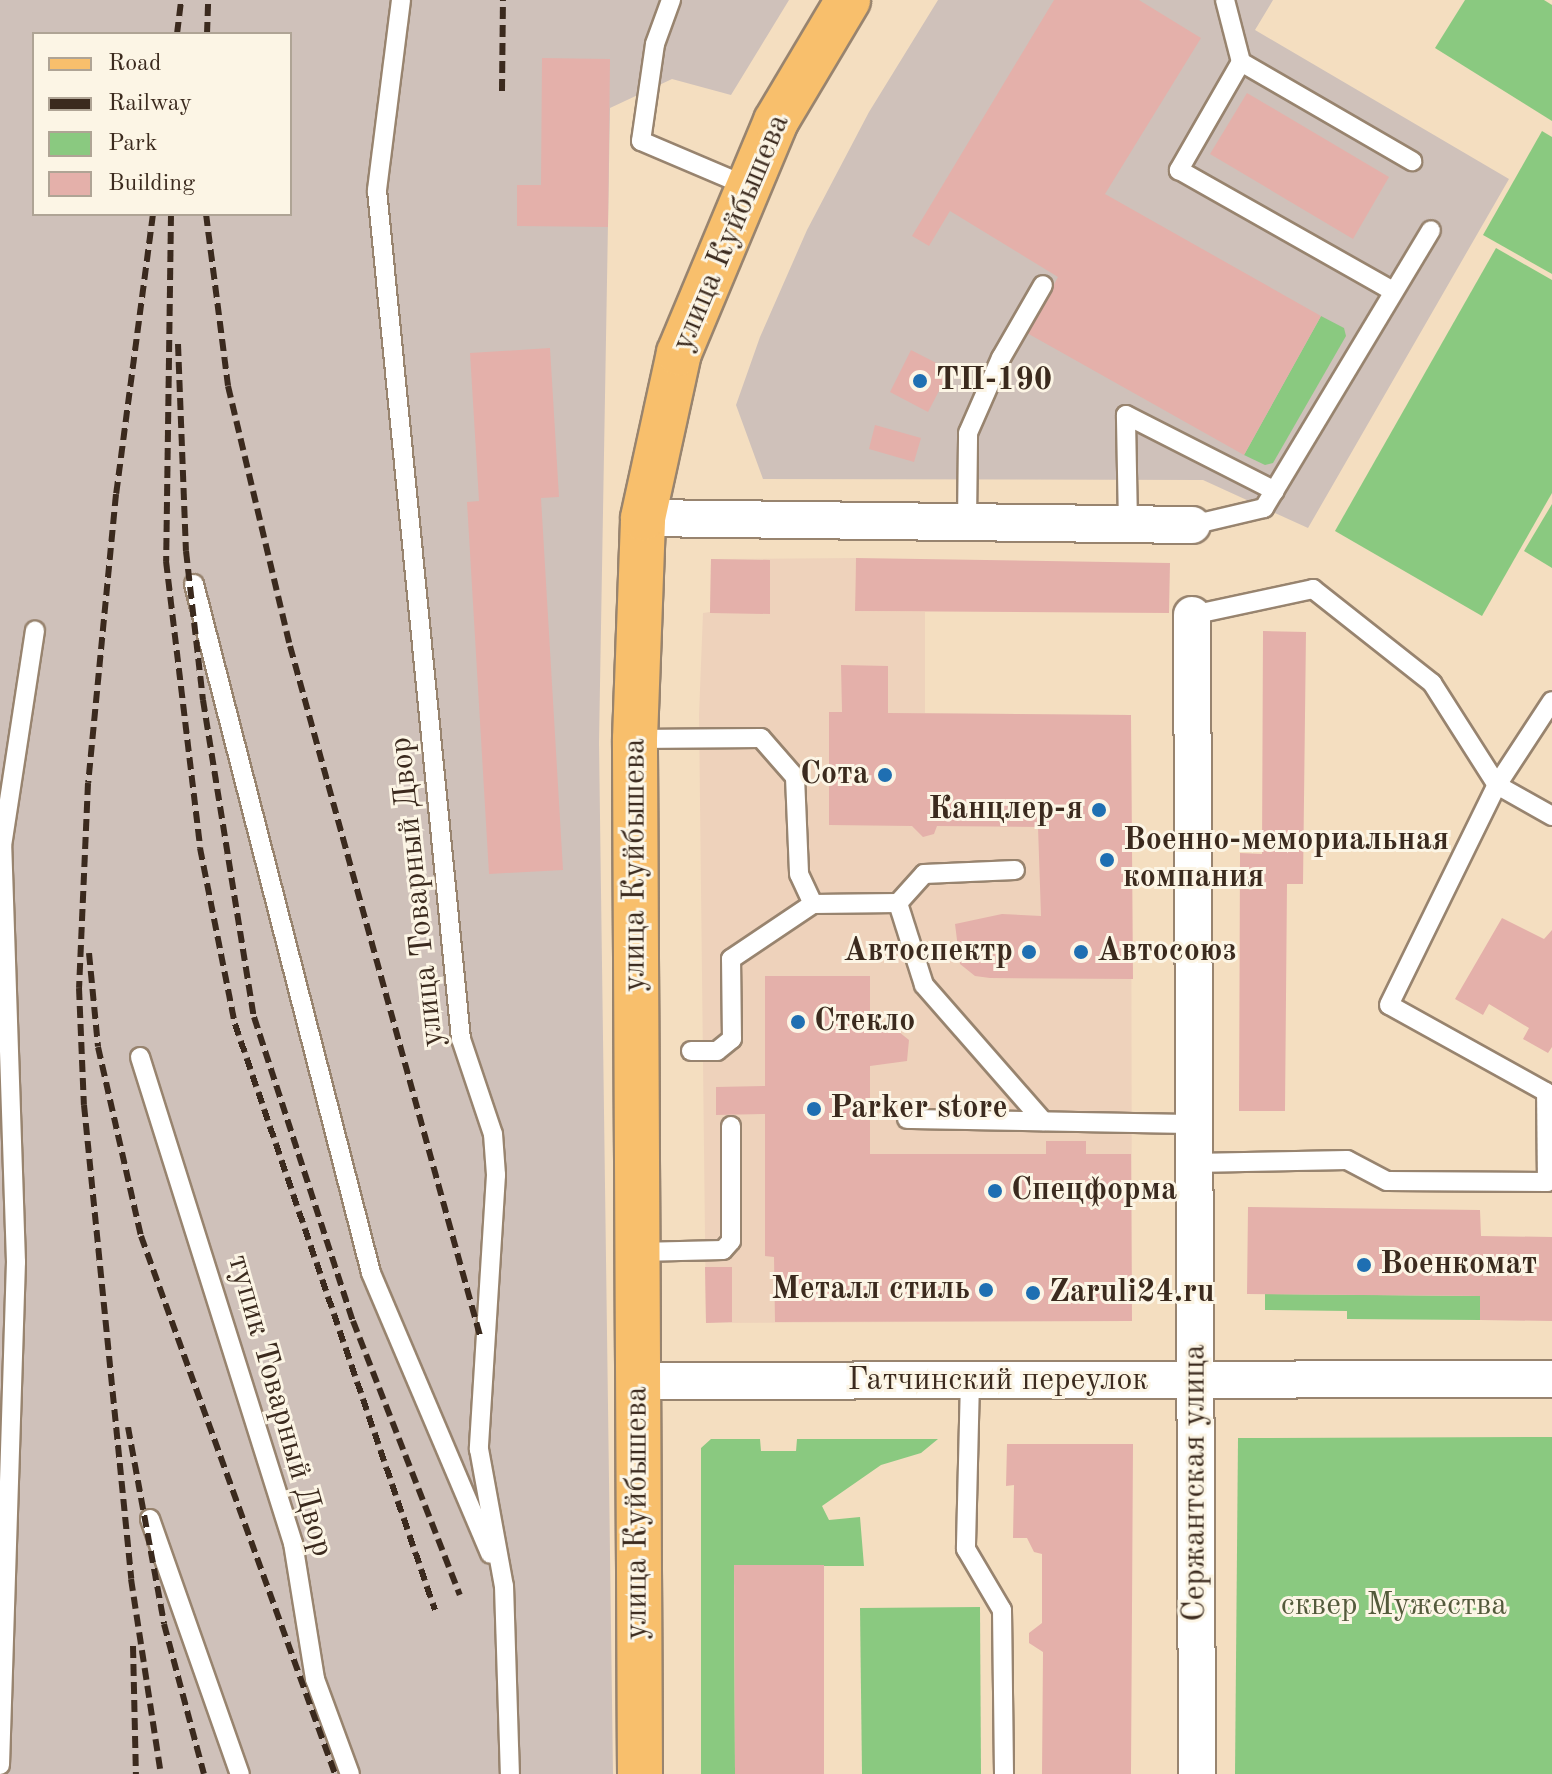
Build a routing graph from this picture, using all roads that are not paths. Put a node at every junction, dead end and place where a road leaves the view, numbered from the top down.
1 (401, 0) edge
2 (671, 0) edge
3 (848, 0) edge
4 (1225, 0) edge
5 (1241, 62) junction
6 (1412, 161) dead end
7 (747, 186) junction
8 (1431, 230) dead end
9 (1043, 285) dead end
10 (1393, 291) junction
11 (1275, 491) junction
12 (643, 518) junction
13 (967, 521) junction
14 (1128, 524) junction
15 (1192, 525) joint
16 (194, 584) dead end
17 (1192, 615) joint
18 (35, 631) dead end
19 (1552, 701) edge
20 (635, 739) junction
21 (1497, 785) junction
22 (1552, 816) edge
23 (1015, 870) dead end
24 (898, 903) junction
25 (813, 904) junction
26 (691, 1051) dead end
27 (140, 1057) dead end
28 (1549, 1092) edge
29 (907, 1119) dead end
30 (1043, 1121) junction
31 (1194, 1124) junction
32 (731, 1126) dead end
33 (1194, 1163) junction
34 (635, 1252) junction
35 (1552, 1379) edge
36 (1195, 1380) junction
37 (637, 1381) junction
38 (970, 1381) junction
39 (150, 1519) dead end
40 (504, 1586) junction
41 (0, 1765) edge
42 (240, 1774) edge
43 (350, 1774) edge
44 (510, 1774) edge
45 (640, 1774) edge
46 (1004, 1774) edge
47 (1197, 1774) edge

1 - 40 lane, улица Товарный Двор
2 - 7 lane
3 - 7 main road, улица Куйбышева
4 - 5 lane
5 - 6 lane
5 - 10 lane
7 - 12 main road, улица Куйбышева
8 - 10 lane
9 - 13 lane
10 - 11 lane
11 - 14 lane
11 - 15 lane
12 - 13 street
12 - 20 main road, улица Куйбышева
13 - 14 street
14 - 15 street
16 - 40 lane
17 - 21 lane
17 - 31 street, Сержантская улица
18 - 41 lane
19 - 21 lane
20 - 25 lane
20 - 34 main road, улица Куйбышева
21 - 22 lane
21 - 28 lane
23 - 24 lane
24 - 25 lane
24 - 30 lane
25 - 26 lane
27 - 43 lane, тупик Товарный Двор
28 - 33 lane
29 - 30 lane
30 - 31 lane
31 - 33 street, Сержантская улица
32 - 34 lane
33 - 36 street, Сержантская улица
34 - 37 main road, улица Куйбышева
35 - 36 street, Гатчинский переулок
36 - 38 street, Гатчинский переулок
36 - 47 street, Сержантская улица
37 - 38 street, Гатчинский переулок
37 - 45 main road, улица Куйбышева
38 - 46 lane
39 - 42 lane
40 - 44 lane, улица Товарный Двор

